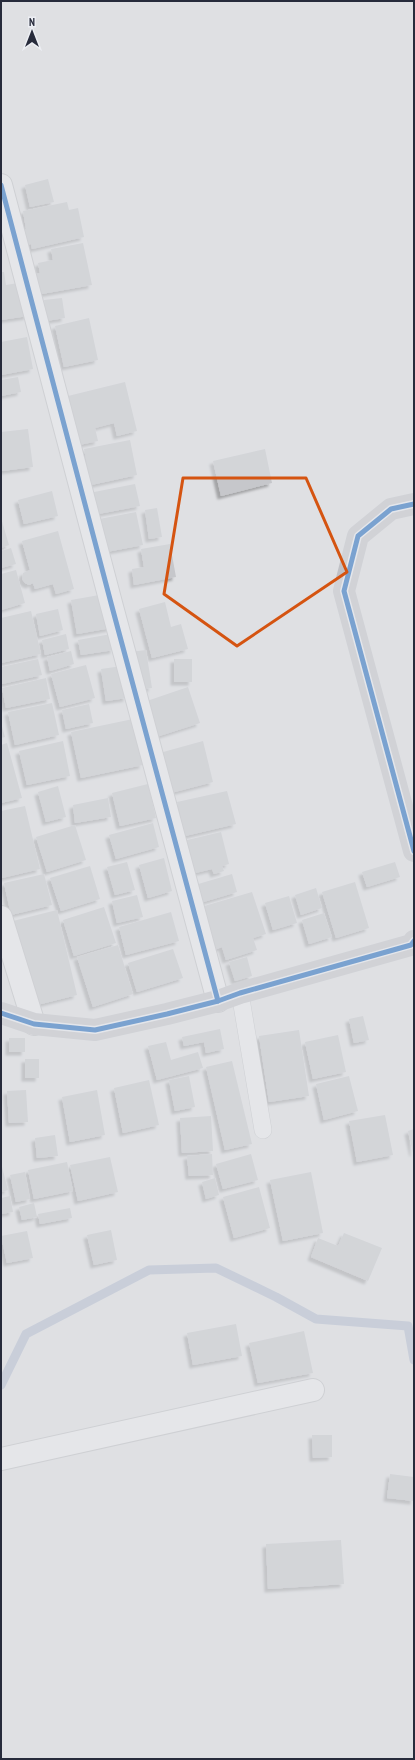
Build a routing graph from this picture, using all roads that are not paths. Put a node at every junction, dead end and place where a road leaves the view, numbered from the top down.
1 (1, 185) edge
2 (414, 504) edge
3 (414, 851) edge
4 (1, 917) edge
5 (414, 941) edge
6 (240, 993) junction
7 (218, 1001) junction
8 (1, 1013) edge
9 (34, 1024) junction
10 (262, 1130) dead end
11 (313, 1390) dead end
12 (1, 1459) edge

1 - 7 street
2 - 3 street
4 - 9 street
5 - 6 street
6 - 7 street
6 - 10 lane
7 - 9 street
8 - 9 street
11 - 12 street

